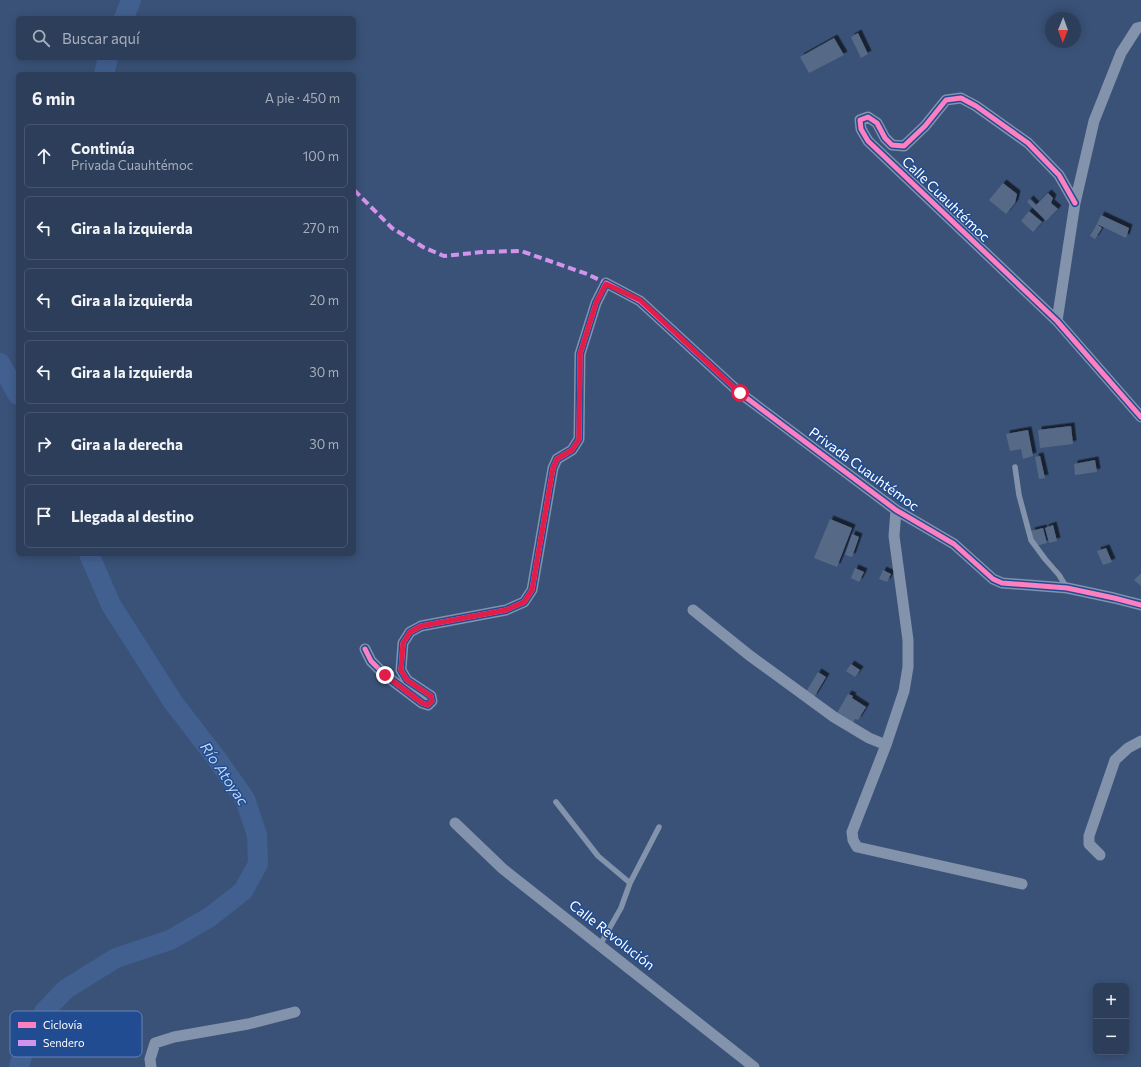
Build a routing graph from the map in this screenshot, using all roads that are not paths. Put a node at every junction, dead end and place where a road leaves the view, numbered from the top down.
1 (1141, 27) edge
2 (1075, 203) junction
3 (1057, 321) junction
4 (1141, 417) edge
5 (1015, 467) dead end
6 (896, 510) junction
7 (1067, 588) junction
8 (1141, 605) edge
9 (693, 610) dead end
10 (365, 649) dead end
11 (1141, 741) edge
12 (886, 745) junction
13 (556, 802) dead end
14 (455, 823) dead end
15 (659, 827) dead end
16 (1100, 855) dead end
17 (630, 883) junction
18 (1022, 884) dead end
19 (600, 945) junction
20 (295, 1012) dead end
21 (151, 1067) edge
22 (754, 1067) edge

1 - 2 street
2 - 3 street
2 - 3 street, Calle Cuauhtémoc
3 - 4 street, Calle Cuauhtémoc
5 - 7 lane
6 - 7 street, Privada Cuauhtémoc
6 - 10 street, Privada Cuauhtémoc
6 - 12 street
7 - 8 street, Privada Cuauhtémoc
9 - 12 street
11 - 16 street
12 - 18 street
13 - 17 lane
14 - 19 street, Calle Revolución
15 - 17 lane
17 - 19 lane
19 - 22 street, Calle Revolución
20 - 21 street

